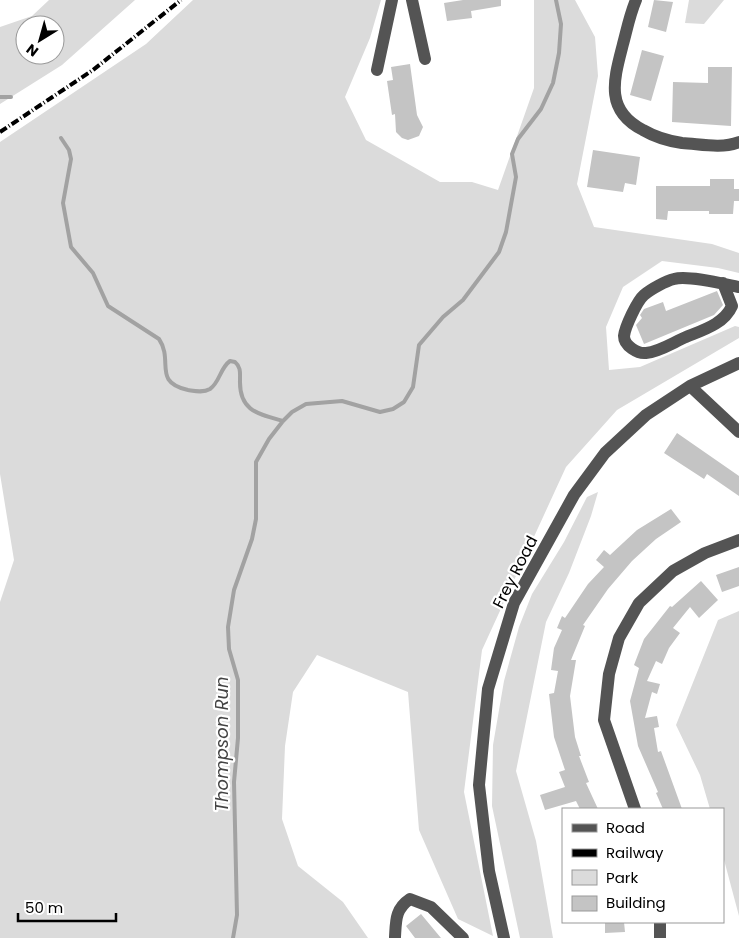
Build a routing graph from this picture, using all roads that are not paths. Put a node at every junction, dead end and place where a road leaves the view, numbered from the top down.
1 (392, 0) edge
2 (412, 0) edge
3 (636, 0) edge
4 (425, 59) dead end
5 (377, 70) dead end
6 (739, 142) edge
7 (723, 283) junction
8 (739, 287) edge
9 (739, 363) edge
10 (690, 386) junction
11 (739, 432) edge
12 (739, 540) edge
13 (635, 808) edge
14 (660, 923) edge
15 (395, 937) edge
16 (463, 938) edge
17 (504, 938) edge
18 (660, 938) edge

1 - 5 street
2 - 4 street
3 - 6 street
7 - 7 street
7 - 8 street
9 - 10 street, Frey Road
10 - 11 street
10 - 17 street, Frey Road
12 - 13 street
14 - 18 street
15 - 16 street

